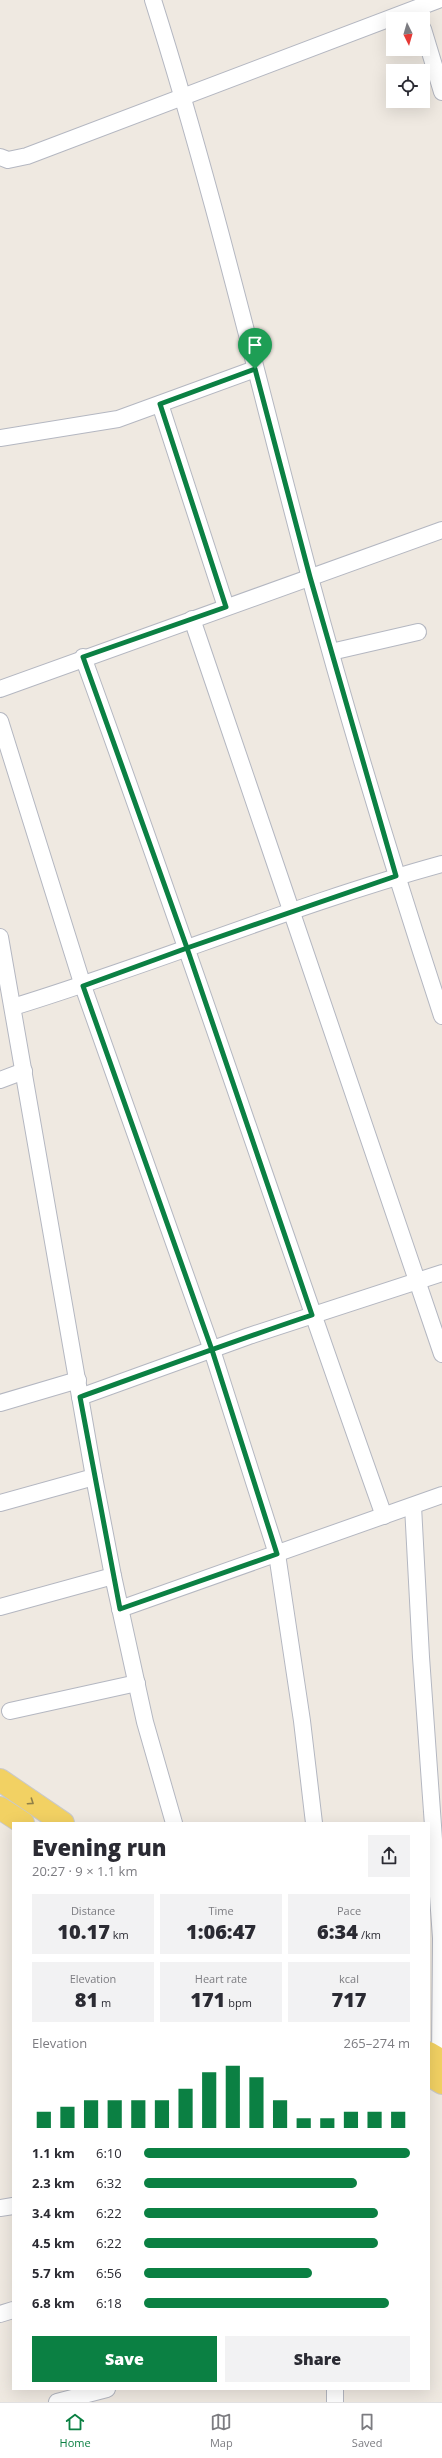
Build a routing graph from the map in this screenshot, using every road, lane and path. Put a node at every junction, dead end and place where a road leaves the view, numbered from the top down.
1 (153, 0) edge
2 (437, 0) edge
3 (419, 12) edge
4 (386, 24) edge
5 (430, 52) edge
6 (442, 92) edge
7 (184, 97) junction
8 (0, 157) edge
9 (255, 369) junction
10 (160, 404) junction
11 (0, 438) edge
12 (442, 530) edge
13 (310, 577) junction
14 (226, 607) junction
15 (192, 619) junction
16 (418, 632) dead end
17 (331, 652) junction
18 (83, 657) junction
19 (0, 689) edge
20 (0, 721) edge
21 (442, 864) edge
22 (396, 876) junction
23 (291, 911) junction
24 (0, 940) edge
25 (187, 948) junction
26 (83, 986) junction
27 (13, 1007) junction
28 (442, 1016) edge
29 (24, 1071) junction
30 (0, 1080) edge
31 (442, 1273) edge
32 (416, 1281) junction
33 (312, 1315) junction
34 (212, 1350) junction
35 (442, 1354) edge
36 (78, 1380) junction
37 (80, 1397) junction
38 (0, 1403) edge
39 (94, 1477) junction
40 (442, 1495) edge
41 (0, 1503) edge
42 (413, 1506) junction
43 (384, 1516) junction
44 (277, 1554) junction
45 (114, 1576) junction
46 (0, 1607) edge
47 (120, 1609) junction
48 (136, 1684) junction
49 (10, 1711) dead end
50 (0, 1780) edge
51 (0, 1808) edge
52 (21, 1822) edge
53 (62, 1822) edge
54 (174, 1822) edge
55 (314, 1822) edge
56 (439, 1845) edge
57 (441, 1938) edge
58 (435, 2062) edge
59 (442, 2083) edge
60 (12, 2206) edge
61 (0, 2208) edge
62 (12, 2310) edge
63 (0, 2314) edge
64 (103, 2390) edge
65 (335, 2390) edge
66 (57, 2402) edge
67 (336, 2402) edge

1 - 7 street
2 - 3 street
4 - 7 street
5 - 6 street
7 - 8 street
7 - 9 street
9 - 10 street
9 - 13 street
10 - 11 street
10 - 14 street
12 - 13 street
13 - 14 street
13 - 17 street
14 - 15 street
15 - 18 street
15 - 23 street
16 - 17 street
17 - 22 street
18 - 19 street
18 - 25 street
20 - 26 street
21 - 22 street
22 - 23 street
22 - 28 street
23 - 25 street
23 - 32 street
24 - 27 street
25 - 26 street
25 - 33 street
26 - 27 street
26 - 34 street
27 - 29 street
29 - 30 street
29 - 36 street
31 - 32 street
32 - 33 street
32 - 35 street
33 - 34 street
33 - 43 street
34 - 37 street
34 - 44 street
36 - 37 street
36 - 38 street
37 - 39 street
39 - 41 street
39 - 45 street
40 - 42 street
42 - 43 street
42 - 56 street
43 - 44 street
44 - 47 street
44 - 55 street
45 - 46 street
45 - 47 street
47 - 48 street
48 - 49 street
48 - 54 street
50 -> 53 main road
51 - 52 main road
56 - 57 street
57 - 58 street
58 - 59 main road
60 - 61 street
62 - 63 street
64 - 66 street
65 - 67 street

